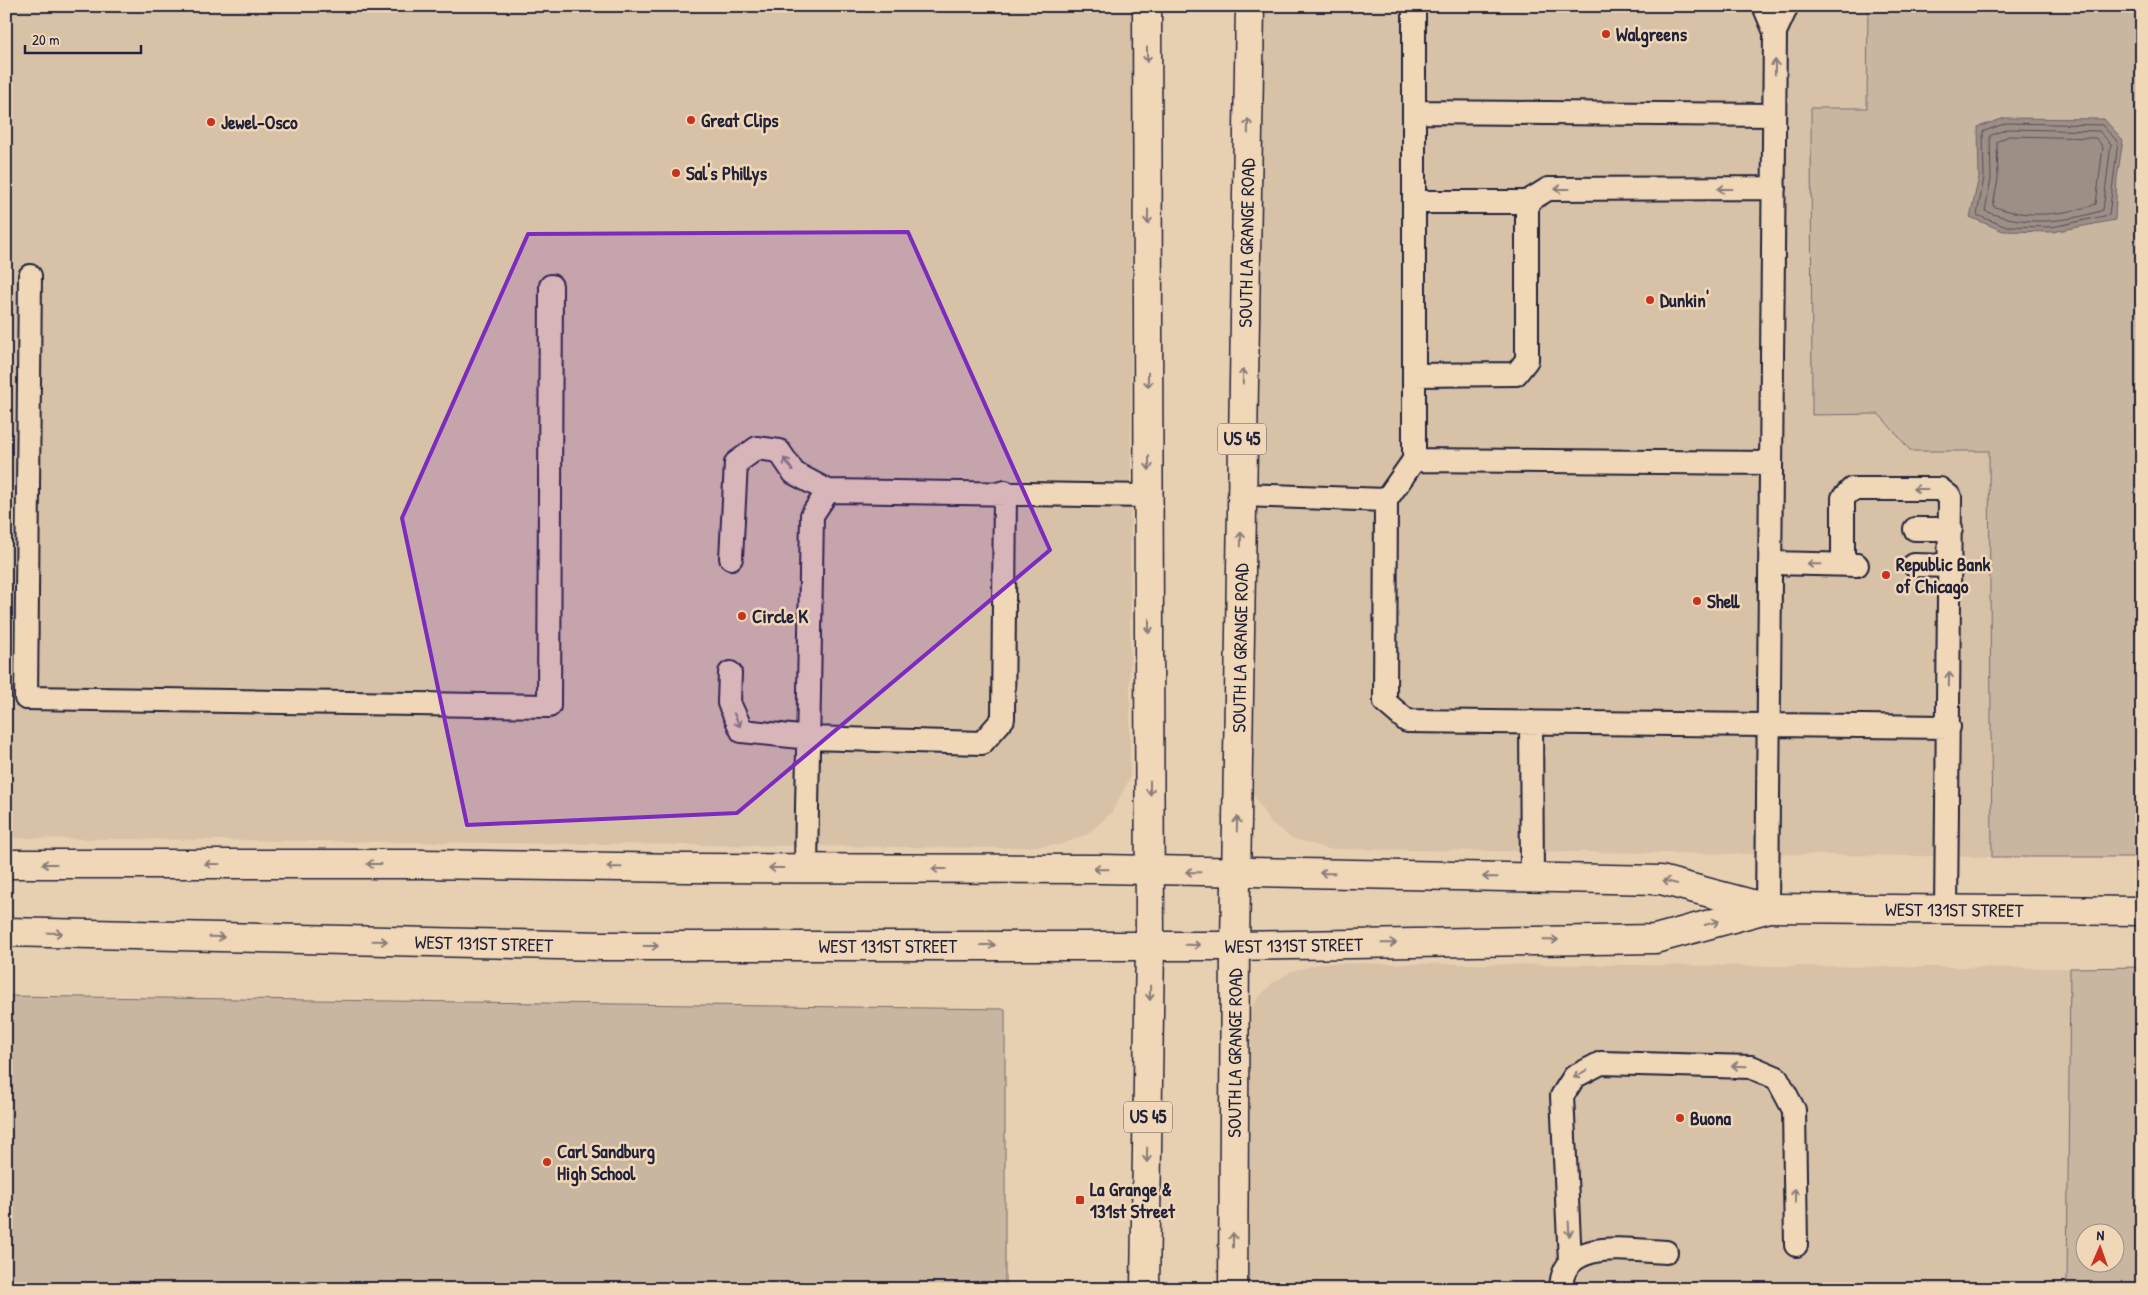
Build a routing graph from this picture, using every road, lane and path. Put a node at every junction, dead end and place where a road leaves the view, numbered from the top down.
1 (1147, 6) edge
2 (1250, 6) edge
3 (1414, 6) edge
4 (1764, 6) edge
5 (1787, 6) edge
6 (1775, 32) junction
7 (1414, 112) junction
8 (1774, 115) junction
9 (1774, 188) junction
10 (1414, 202) junction
11 (1527, 202) junction
12 (30, 276) dead end
13 (550, 286) dead end
14 (1414, 375) junction
15 (1414, 460) junction
16 (1771, 464) junction
17 (828, 491) junction
18 (1005, 492) junction
19 (1241, 495) junction
20 (1149, 496) junction
21 (1386, 500) junction
22 (1915, 528) dead end
23 (1951, 529) junction
24 (731, 558) dead end
25 (1770, 563) junction
26 (1914, 565) dead end
27 (1950, 566) junction
28 (730, 673) dead end
29 (1531, 722) junction
30 (1769, 725) junction
31 (1948, 727) junction
32 (810, 738) junction
33 (6, 864) edge
34 (806, 868) junction
35 (1150, 871) junction
36 (1236, 872) junction
37 (1532, 878) junction
38 (1767, 908) junction
39 (1946, 910) junction
40 (2142, 911) edge
41 (6, 932) edge
42 (1150, 944) junction
43 (1235, 946) junction
44 (1796, 1245) dead end
45 (1666, 1252) dead end
46 (1570, 1261) junction
47 (1144, 1289) edge
48 (1232, 1289) edge
49 (1561, 1289) edge

1 -> 20 main road, US 45
19 -> 2 main road, SOUTH LA GRANGE ROAD / US 45
3 - 7 lane
4 - 6 lane
5 - 6 lane
8 -> 6 lane
7 - 8 lane
7 - 10 lane
8 - 9 lane
9 -> 11 lane
9 - 16 lane
10 - 11 lane
10 - 14 lane
11 - 14 lane
12 - 13 lane
14 - 15 lane
15 - 16 lane
15 - 21 lane
16 - 25 lane
17 - 18 lane
17 -> 24 lane
17 - 32 lane
18 - 20 lane
18 - 32 lane
19 - 21 lane
36 -> 19 main road, SOUTH LA GRANGE ROAD / US 45
20 -> 35 main road, US 45
21 - 29 lane
22 - 23 lane
23 -> 25 lane
23 - 27 lane
25 - 30 lane
26 - 27 lane
31 -> 27 lane
28 -> 32 lane
29 - 30 lane
29 - 37 lane
30 - 31 lane
30 - 38 lane
31 - 39 lane
32 - 34 lane
34 -> 33 main road, WEST 131ST STREET
35 -> 34 main road, WEST 131ST STREET
36 -> 35 main road, WEST 131ST STREET
35 - 42 main road, US 45
37 -> 36 main road, WEST 131ST STREET
36 - 43 main road, SOUTH LA GRANGE ROAD / US 45
38 -> 37 main road, WEST 131ST STREET
38 - 39 main road, WEST 131ST STREET
43 -> 38 main road, WEST 131ST STREET
39 - 40 main road, WEST 131ST STREET
41 -> 42 main road, WEST 131ST STREET
42 -> 43 main road, WEST 131ST STREET
42 -> 47 main road, US 45
48 -> 43 main road, SOUTH LA GRANGE ROAD / US 45
44 -> 46 lane
45 - 46 lane
46 - 49 lane

